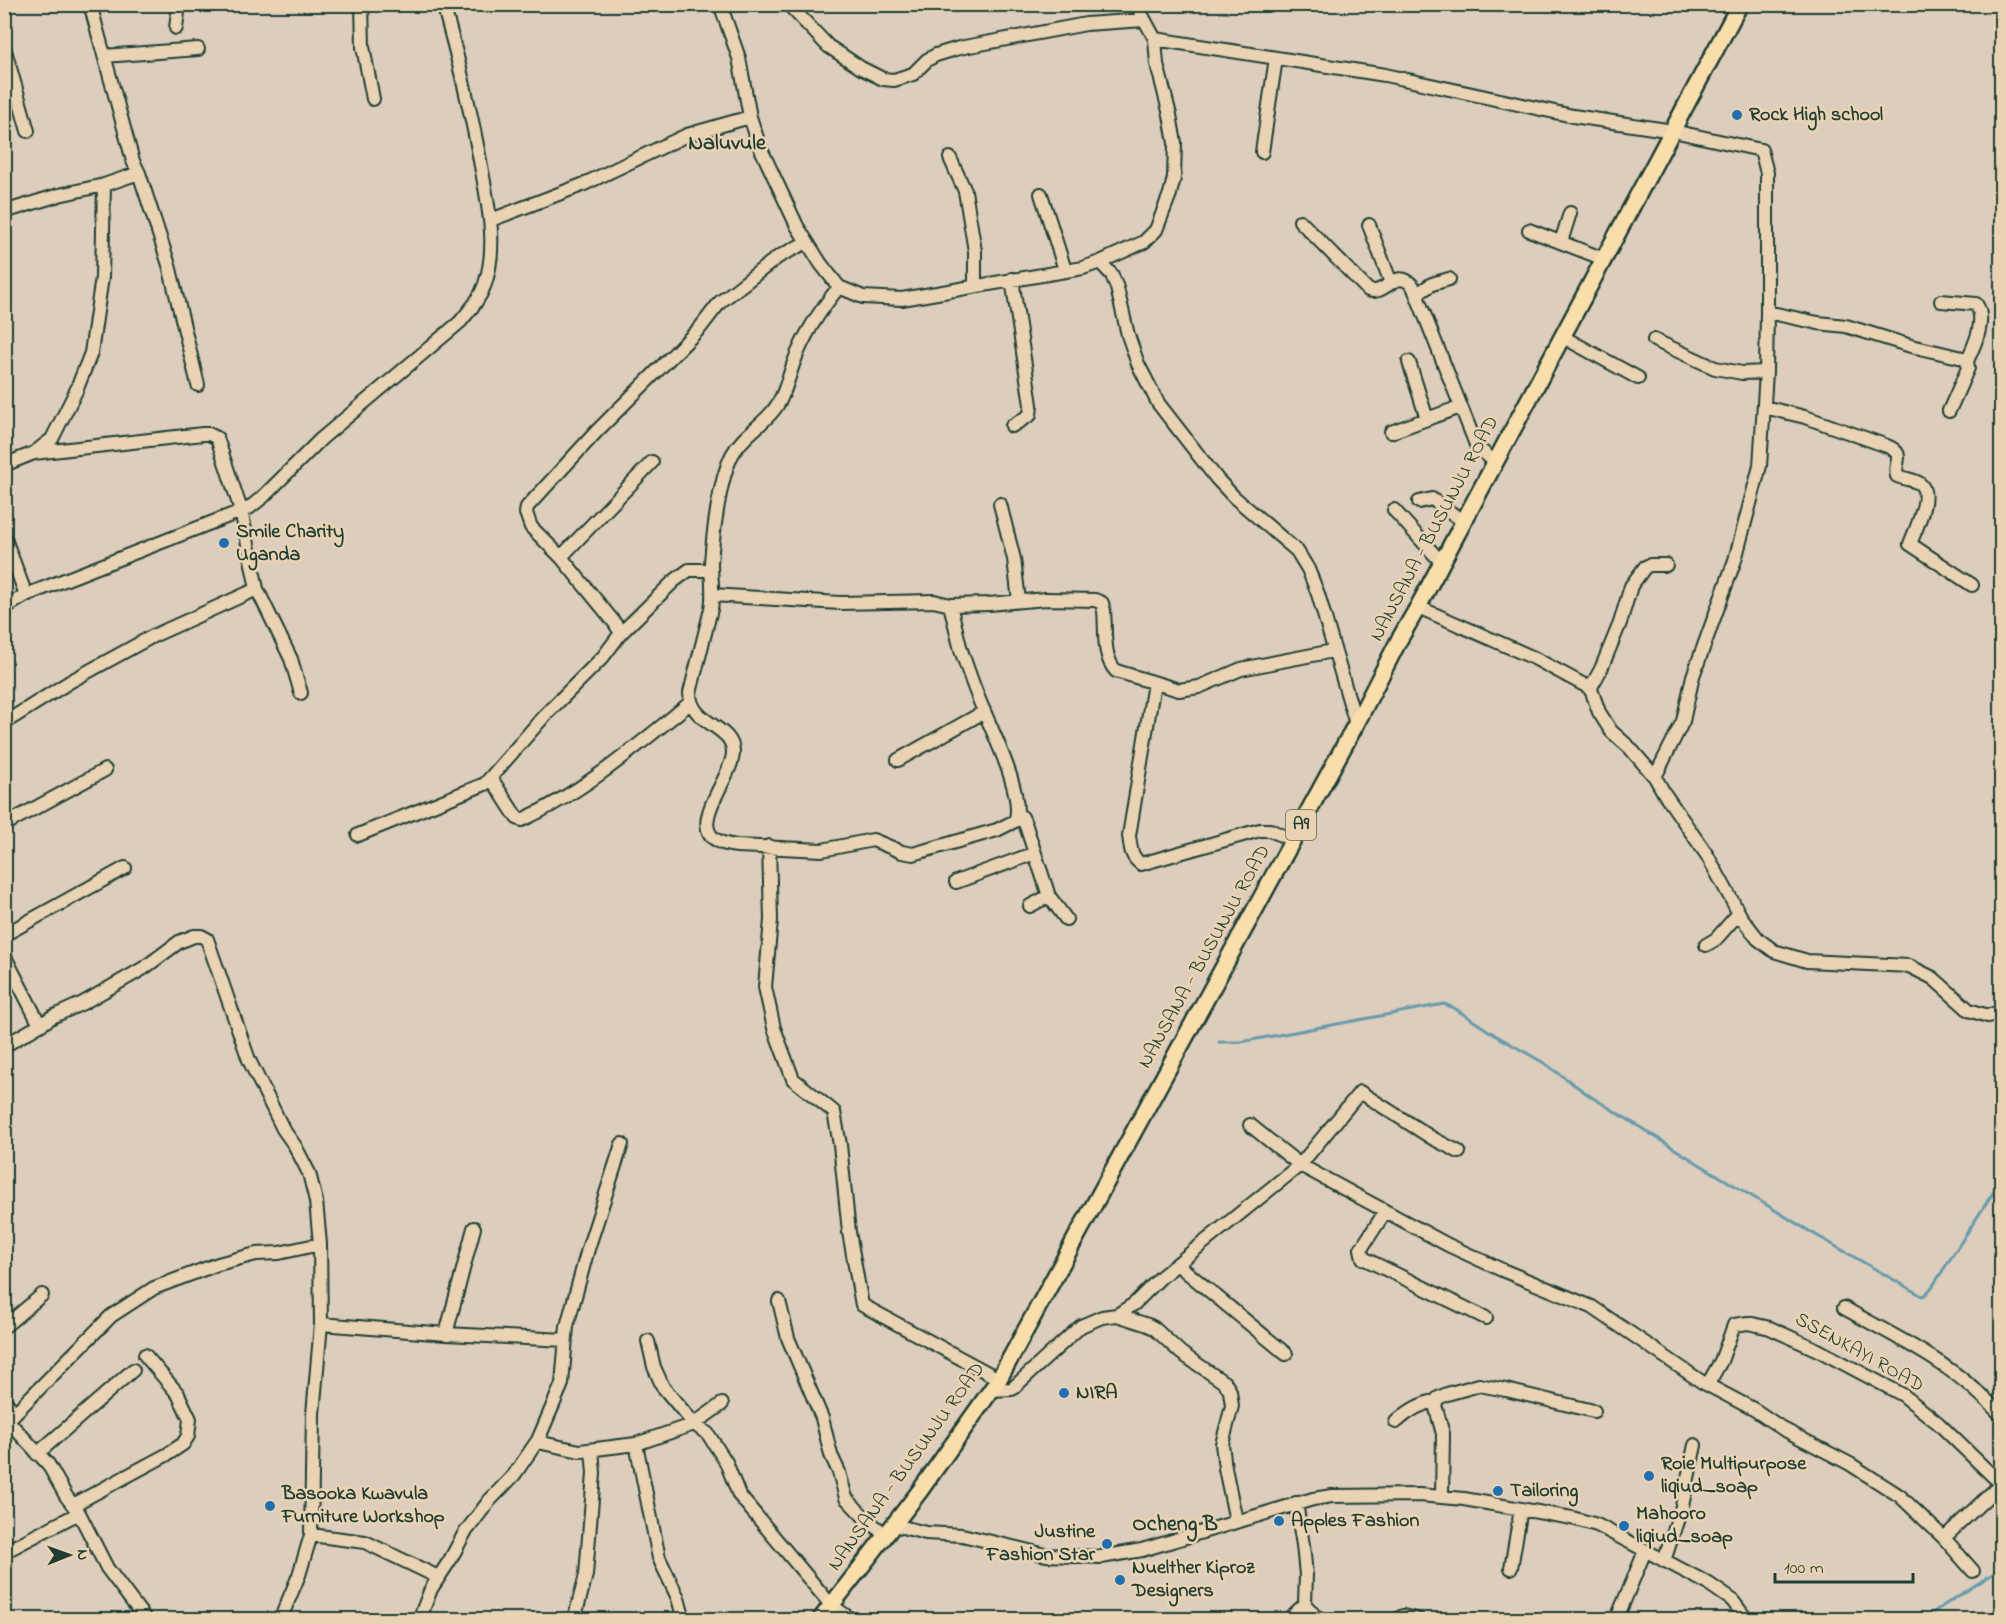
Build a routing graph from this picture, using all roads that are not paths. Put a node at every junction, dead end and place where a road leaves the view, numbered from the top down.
1 (90, 4) edge
2 (178, 4) edge
3 (362, 4) edge
4 (443, 4) edge
5 (720, 4) edge
6 (788, 4) edge
7 (1136, 4) edge
8 (1740, 4) edge
9 (1144, 20) junction
10 (176, 28) dead end
11 (1155, 39) junction
12 (4, 47) edge
13 (198, 49) dead end
14 (104, 56) junction
15 (1276, 58) junction
16 (373, 99) dead end
17 (750, 117) junction
18 (28, 131) dead end
19 (1673, 131) junction
20 (1262, 152) dead end
21 (950, 158) dead end
22 (139, 172) junction
23 (104, 185) junction
24 (1041, 194) dead end
25 (4, 212) edge
26 (1570, 213) dead end
27 (491, 220) junction
28 (1300, 221) dead end
29 (1369, 225) dead end
30 (1529, 230) dead end
31 (807, 242) junction
32 (1561, 242) junction
33 (1604, 259) junction
34 (1100, 262) junction
35 (1065, 270) junction
36 (1012, 279) junction
37 (1449, 279) dead end
38 (1391, 283) junction
39 (975, 286) junction
40 (839, 287) junction
41 (1417, 294) junction
42 (1941, 301) dead end
43 (1767, 312) junction
44 (1563, 337) junction
45 (1654, 340) dead end
46 (1409, 362) dead end
47 (1967, 362) junction
48 (1766, 372) junction
49 (1638, 378) dead end
50 (198, 385) dead end
51 (1460, 407) junction
52 (1764, 407) junction
53 (1949, 411) dead end
54 (1427, 419) junction
55 (1012, 426) dead end
56 (1391, 432) dead end
57 (34, 453) junction
58 (652, 462) dead end
59 (1496, 463) junction
60 (4, 465) edge
61 (1419, 502) dead end
62 (1000, 504) dead end
63 (241, 510) junction
64 (1394, 510) dead end
65 (1464, 522) junction
66 (4, 536) edge
67 (561, 557) junction
68 (1442, 563) junction
69 (1666, 565) dead end
70 (711, 570) junction
71 (1972, 585) dead end
72 (257, 589) junction
73 (26, 595) junction
74 (713, 596) junction
75 (1019, 601) junction
76 (950, 605) junction
77 (1419, 607) junction
78 (4, 608) edge
79 (621, 633) junction
80 (1333, 651) junction
81 (1154, 683) junction
82 (1590, 689) junction
83 (301, 693) dead end
84 (690, 703) junction
85 (984, 712) junction
86 (4, 723) edge
87 (1356, 724) junction
88 (898, 760) dead end
89 (105, 770) dead end
90 (1655, 777) junction
91 (491, 778) junction
92 (1017, 814) junction
93 (4, 825) edge
94 (358, 835) dead end
95 (1292, 840) junction
96 (769, 846) junction
97 (1035, 853) junction
98 (125, 868) dead end
99 (956, 882) dead end
100 (1049, 896) junction
101 (1030, 906) dead end
102 (1739, 913) junction
103 (1066, 919) dead end
104 (4, 935) edge
105 (1706, 945) dead end
106 (4, 955) edge
107 (2001, 1011) edge
108 (40, 1025) junction
109 (4, 1046) edge
110 (1250, 1125) dead end
111 (622, 1144) dead end
112 (1459, 1152) dead end
113 (1300, 1165) junction
114 (1385, 1212) junction
115 (474, 1228) dead end
116 (320, 1244) junction
117 (1177, 1264) junction
118 (42, 1295) dead end
119 (779, 1301) dead end
120 (1844, 1308) dead end
121 (1117, 1315) junction
122 (1486, 1318) dead end
123 (321, 1324) junction
124 (4, 1327) edge
125 (446, 1334) junction
126 (565, 1340) junction
127 (648, 1341) dead end
128 (1286, 1354) dead end
129 (145, 1355) dead end
130 (133, 1370) dead end
131 (1708, 1384) junction
132 (995, 1385) junction
133 (4, 1399) edge
134 (1436, 1401) junction
135 (722, 1404) dead end
136 (1594, 1411) dead end
137 (2001, 1416) edge
138 (9, 1419) edge
139 (1396, 1422) dead end
140 (694, 1424) junction
141 (538, 1440) junction
142 (636, 1444) junction
143 (1695, 1445) dead end
144 (592, 1450) junction
145 (37, 1454) junction
146 (2001, 1484) edge
147 (1442, 1497) junction
148 (1296, 1503) junction
149 (76, 1509) junction
150 (1521, 1509) junction
151 (1236, 1521) junction
152 (890, 1530) junction
153 (311, 1535) junction
154 (1944, 1538) junction
155 (10, 1549) dead end
156 (1645, 1551) junction
157 (1664, 1561) junction
158 (1510, 1568) dead end
159 (1973, 1571) dead end
160 (438, 1577) junction
161 (1305, 1604) junction
162 (831, 1605) junction
163 (1617, 1618) edge
164 (146, 1620) edge
165 (280, 1620) edge
166 (419, 1620) edge
167 (574, 1620) edge
168 (681, 1620) edge
169 (820, 1620) edge
170 (852, 1620) edge
171 (1288, 1620) edge
172 (1323, 1620) edge
173 (1396, 1620) edge
174 (1419, 1620) edge
175 (1747, 1620) edge

1 - 14 street
2 - 10 street
3 - 16 street
4 - 27 street
5 - 17 street
6 - 9 street
7 - 9 street
8 - 19 main road, NANSANA - BUSUNJU ROAD / A9
9 - 11 street
11 - 15 street
11 - 34 street
12 - 18 street
13 - 14 street
14 - 22 street
15 - 19 street
15 - 20 street
17 - 27 street
17 - 31 street
19 - 33 main road, NANSANA - BUSUNJU ROAD / A9
19 - 43 street
21 - 39 street
22 - 23 street
22 - 50 street
23 - 25 street
23 - 57 street
24 - 35 street
26 - 32 street
27 - 63 street
28 - 38 street
29 - 38 street
30 - 32 street
31 - 40 street
31 - 67 street
32 - 33 street
33 - 44 main road, NANSANA - BUSUNJU ROAD / A9
34 - 35 street
34 - 80 street
35 - 36 street
36 - 39 street
36 - 55 street
37 - 41 street
38 - 41 street
39 - 40 street
40 - 70 street
41 - 51 street
42 - 47 street
43 - 47 street
43 - 48 street
44 - 49 street
44 - 59 main road, NANSANA - BUSUNJU ROAD / A9
45 - 48 street
46 - 54 street
47 - 53 street
48 - 52 street
51 - 54 street
51 - 59 street
52 - 71 street
52 - 90 street
54 - 56 street
57 - 60 street
57 - 63 street
58 - 67 street
59 - 65 main road, NANSANA - BUSUNJU ROAD / A9
61 - 65 street
62 - 75 street
63 - 72 street
63 - 73 street
64 - 68 street
65 - 68 main road, NANSANA - BUSUNJU ROAD / A9
66 - 73 street
67 - 79 street
68 - 77 main road, NANSANA - BUSUNJU ROAD / A9
69 - 82 street
70 - 74 street
70 - 79 street
72 - 83 street
72 - 86 street
73 - 78 street
74 - 76 street
74 - 84 street
75 - 76 street
75 - 81 street
76 - 85 street
77 - 82 street
77 - 87 main road, NANSANA - BUSUNJU ROAD / A9
79 - 91 street
80 - 81 street
80 - 87 street
81 - 95 street
82 - 90 street
84 - 91 street
84 - 96 street
85 - 88 street
85 - 92 street
87 - 95 main road, NANSANA - BUSUNJU ROAD / A9
89 - 93 street
90 - 102 street
91 - 94 street
92 - 96 street
92 - 97 street
95 - 132 main road, NANSANA - BUSUNJU ROAD / A9
96 - 132 street
97 - 99 street
97 - 100 street
98 - 104 street
100 - 101 street
100 - 103 street
102 - 105 street
102 - 107 street
106 - 108 street
108 - 109 street
108 - 116 street
110 - 113 street
111 - 126 street
112 - 113 street
113 - 114 street
113 - 117 street
114 - 122 street
114 - 131 street
115 - 125 street
116 - 123 street
116 - 138 street
117 - 121 street
117 - 128 street
118 - 124 street
119 - 152 street
120 - 137 street
121 - 132 street
121 - 151 street
123 - 125 street
123 - 153 street
125 - 126 street
126 - 141 street
127 - 140 street
129 - 149 street
130 - 145 street
131 - 146 street, SSENKAYI ROAD
131 - 154 street
132 - 152 main road, NANSANA - BUSUNJU ROAD / A9
133 - 138 street
134 - 136 street
134 - 139 street
134 - 147 street
135 - 140 street
138 - 145 street
140 - 142 street
140 - 162 street
141 - 144 street
141 - 160 street
142 - 144 street
142 - 168 street
143 - 157 street
144 - 167 street
145 - 149 street
146 - 154 street
147 - 148 street
147 - 150 street
148 - 151 street
148 - 161 street
149 - 155 street
149 - 164 street
150 - 156 street
150 - 158 street
151 - 152 street
152 - 162 main road, NANSANA - BUSUNJU ROAD / A9
153 - 160 street
153 - 165 street
154 - 159 street
156 - 157 street
156 - 163 street
157 - 175 street
160 - 166 street
161 - 171 street
161 - 172 street
162 - 169 main road, NANSANA - BUSUNJU ROAD / A9
162 - 170 street
173 - 174 street

